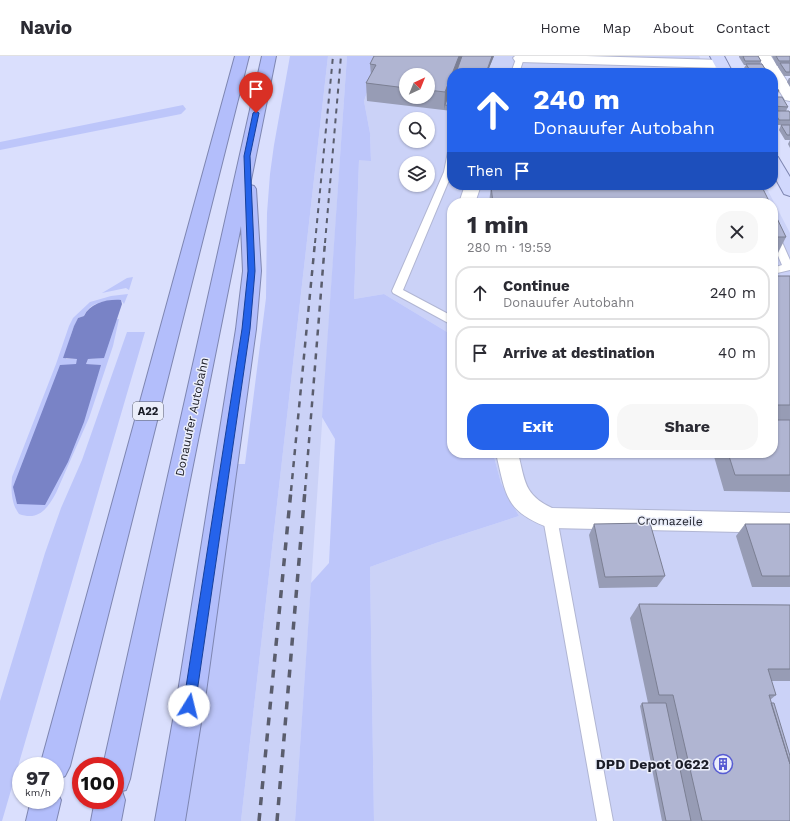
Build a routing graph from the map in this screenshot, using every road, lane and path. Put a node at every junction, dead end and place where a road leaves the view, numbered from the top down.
1 (242, 56) edge
2 (269, 56) edge
3 (764, 56) edge
4 (520, 58) joint
5 (721, 64) edge
6 (516, 68) edge
7 (772, 68) edge
8 (778, 78) edge
9 (790, 97) edge
10 (247, 156) junction
11 (778, 169) edge
12 (447, 174) edge
13 (790, 191) edge
14 (778, 244) edge
15 (778, 269) edge
16 (447, 318) edge
17 (508, 458) edge
18 (550, 518) junction
19 (790, 523) edge
20 (57, 757) edge
21 (120, 757) edge
22 (44, 809) edge
23 (108, 809) edge
24 (41, 821) edge
25 (106, 821) edge
26 (170, 821) edge
27 (605, 821) edge

1 - 20 highway, A22
2 - 10 highway, Donauufer Autobahn
3 - 7 street
4 - 5 street
4 - 6 lane
8 - 9 street
10 - 21 highway, Donauufer Autobahn
10 - 26 highway
11 - 13 main road
12 - 16 lane
14 - 15 lane
17 - 18 street
18 - 19 street, Cromazeile
18 - 27 lane
22 - 24 highway
23 - 25 highway

